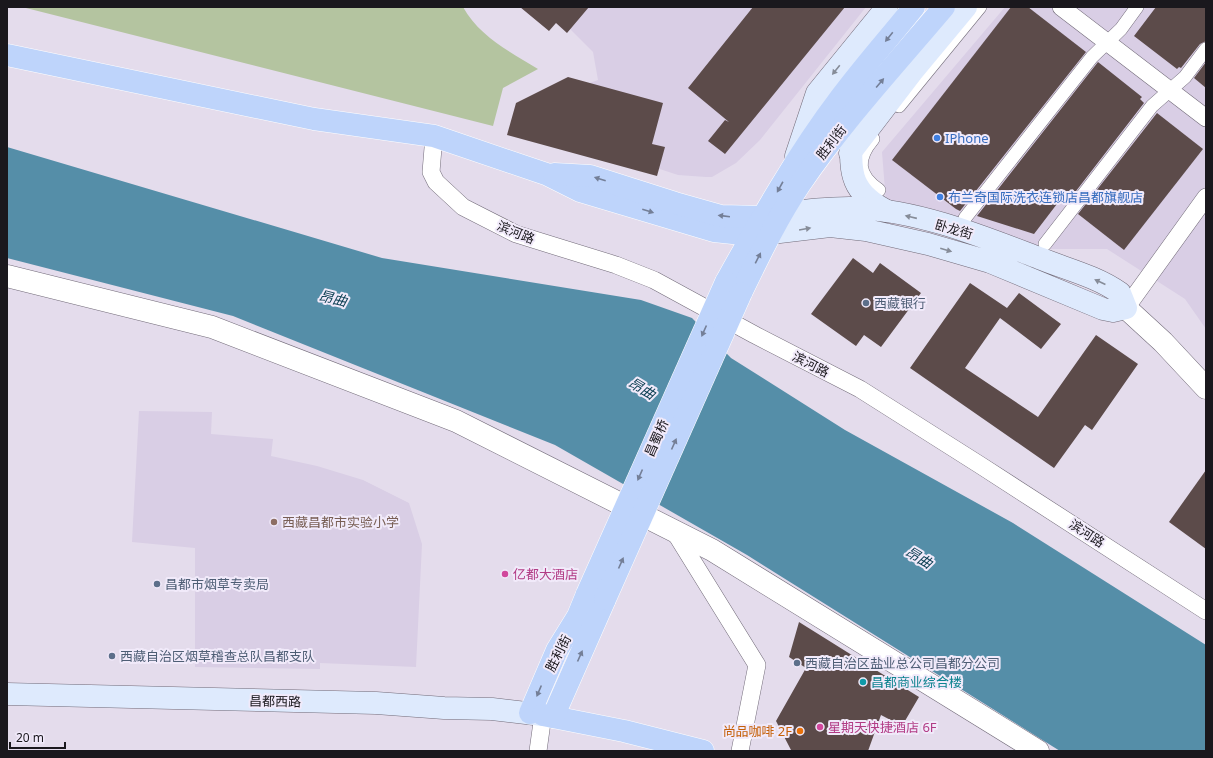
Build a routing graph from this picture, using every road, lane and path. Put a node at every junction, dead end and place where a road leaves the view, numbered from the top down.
1 (886, 7) edge
2 (914, 7) edge
3 (944, 7) edge
4 (966, 7) edge
5 (980, 7) edge
6 (1061, 7) edge
7 (1138, 7) edge
8 (1107, 42) junction
9 (1206, 49) edge
10 (7, 55) edge
11 (1170, 92) junction
12 (863, 103) junction
13 (1206, 118) edge
14 (434, 136) junction
15 (850, 152) junction
16 (792, 166) junction
17 (879, 190) dead end
18 (1206, 197) edge
19 (890, 212) junction
20 (965, 218) dead end
21 (767, 225) junction
22 (1045, 244) dead end
23 (7, 276) edge
24 (733, 288) joint
25 (1126, 308) junction
26 (1206, 388) edge
27 (674, 531) junction
28 (596, 596) joint
29 (1206, 611) edge
30 (7, 694) edge
31 (542, 715) junction
32 (538, 751) edge
33 (703, 751) edge
34 (740, 751) edge
35 (1038, 751) edge

1 -> 16 main road
2 -> 16 main road, 胜利街
12 -> 3 main road, 胜利街
4 - 15 main road
5 - 17 street
6 - 8 street
7 - 8 street
8 - 11 street
8 - 20 street
9 - 11 street
10 - 14 main road
11 - 13 street
11 - 22 street
12 - 15 main road
12 - 21 main road, 胜利街
14 - 21 main road
14 - 29 street, 滨河路
15 - 19 main road
16 -> 21 main road, 胜利街
18 - 25 street
19 - 21 main road, 卧龙街
25 -> 19 main road, 卧龙街
21 - 24 main road, 胜利街
21 -> 25 main road, 卧龙街
23 - 27 street
24 - 28 main road, 昌蜀桥, bridge
25 - 26 street, 卧龙街
27 - 34 street
27 - 35 street
28 - 31 main road, 胜利街
30 - 31 main road, 昌都西路
31 - 32 street
31 - 33 main road

